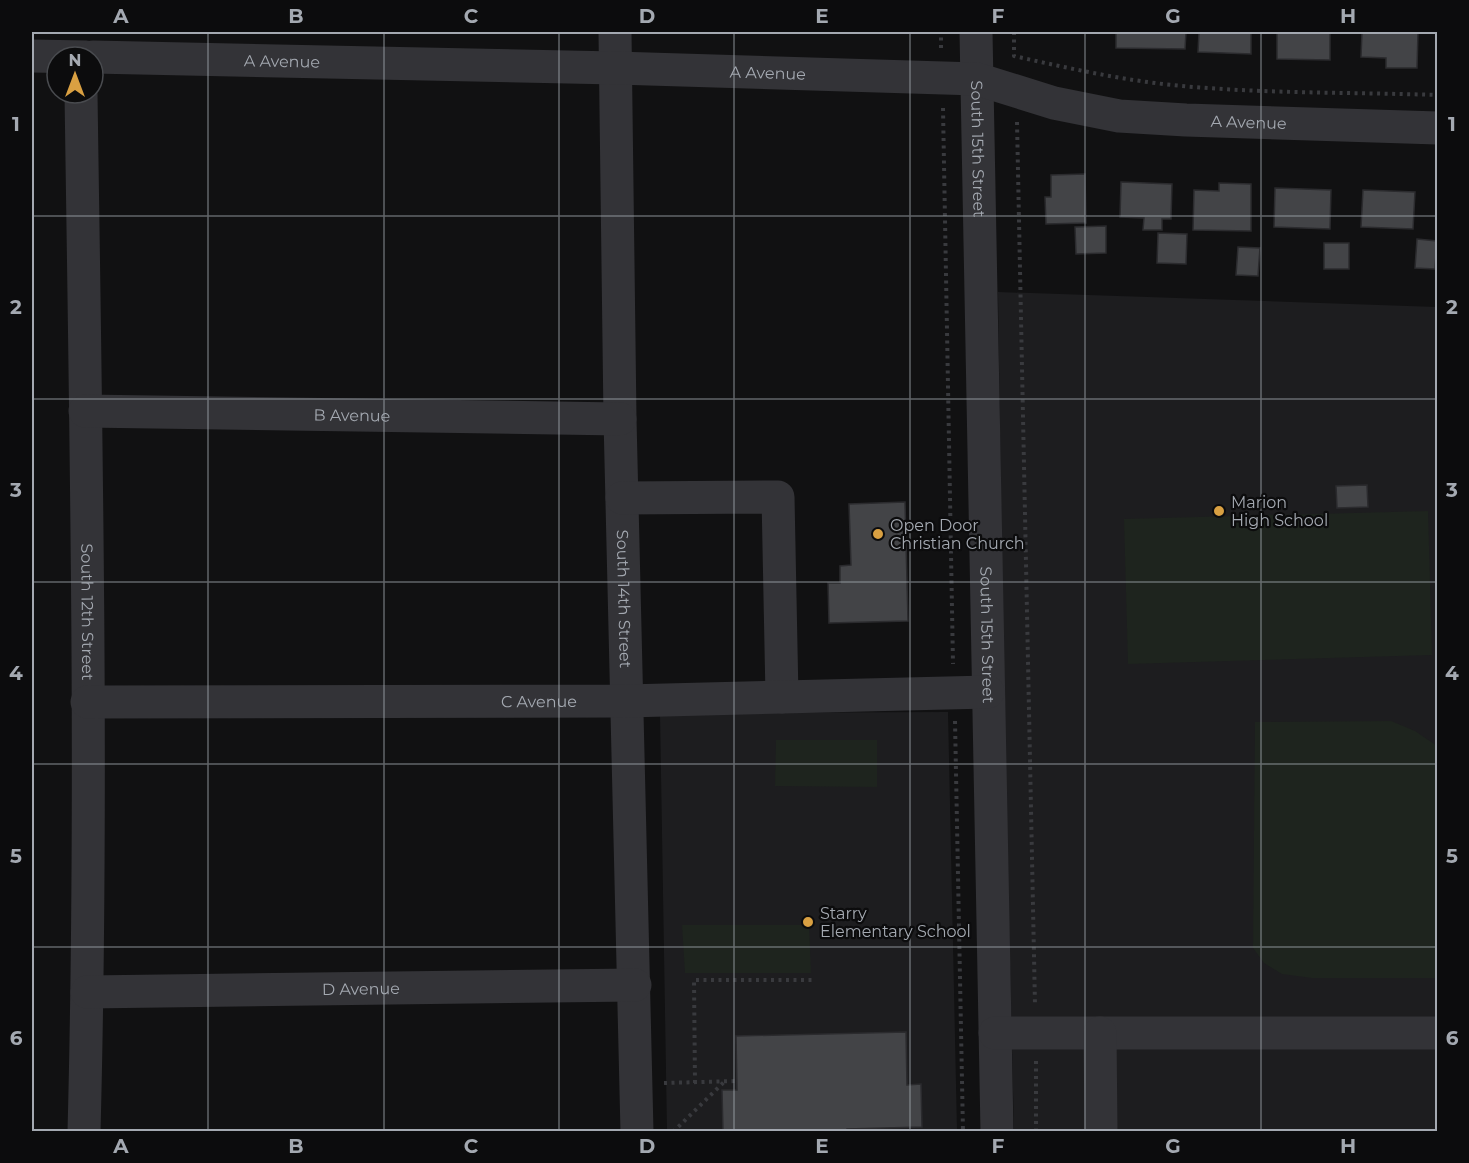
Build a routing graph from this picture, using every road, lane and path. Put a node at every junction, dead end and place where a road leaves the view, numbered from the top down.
1 (615, 32) edge
2 (976, 32) edge
3 (1014, 32) edge
4 (105, 57) edge
5 (616, 68) junction
6 (977, 79) junction
7 (1437, 94) edge
8 (943, 101) dead end
9 (81, 105) edge
10 (1027, 124) dead end
11 (1437, 128) edge
12 (85, 411) junction
13 (620, 419) junction
14 (622, 498) junction
15 (945, 664) dead end
16 (988, 692) junction
17 (782, 697) junction
18 (626, 701) junction
19 (87, 702) junction
20 (955, 720) dead end
21 (812, 980) dead end
22 (634, 985) junction
23 (87, 992) junction
24 (1035, 1014) dead end
25 (995, 1033) junction
26 (1100, 1033) junction
27 (1437, 1033) edge
28 (1035, 1054) dead end
29 (737, 1081) dead end
30 (723, 1082) junction
31 (695, 1083) junction
32 (636, 1084) junction
33 (84, 1131) edge
34 (637, 1131) edge
35 (673, 1131) edge
36 (963, 1131) edge
37 (997, 1131) edge
38 (1036, 1131) edge
39 (1101, 1131) edge

1 - 5 street, South 14th Street
2 - 6 street, South 15th Street
3 - 7 path
4 - 5 street, A Avenue
5 - 6 street, A Avenue
5 - 13 street, South 14th Street
6 - 11 street, A Avenue
6 - 16 street, South 15th Street
8 - 15 path
9 - 12 street, South 12th Street
10 - 24 path
12 - 13 street, B Avenue
12 - 19 street, South 12th Street
13 - 14 street, South 14th Street
14 - 17 street
14 - 18 street, South 14th Street
16 - 17 street, C Avenue
16 - 25 street, South 15th Street
17 - 18 street, C Avenue
18 - 19 street, C Avenue
18 - 22 street, South 14th Street
19 - 23 street, South 12th Street
20 - 36 path
21 - 31 path
22 - 23 street, D Avenue
22 - 32 street, South 14th Street
23 - 33 street, South 12th Street
25 - 26 street
25 - 37 street, South 15th Street
26 - 27 street
26 - 39 street
28 - 38 path
29 - 30 path
30 - 31 path
30 - 35 path
31 - 32 path
32 - 34 street, South 14th Street

